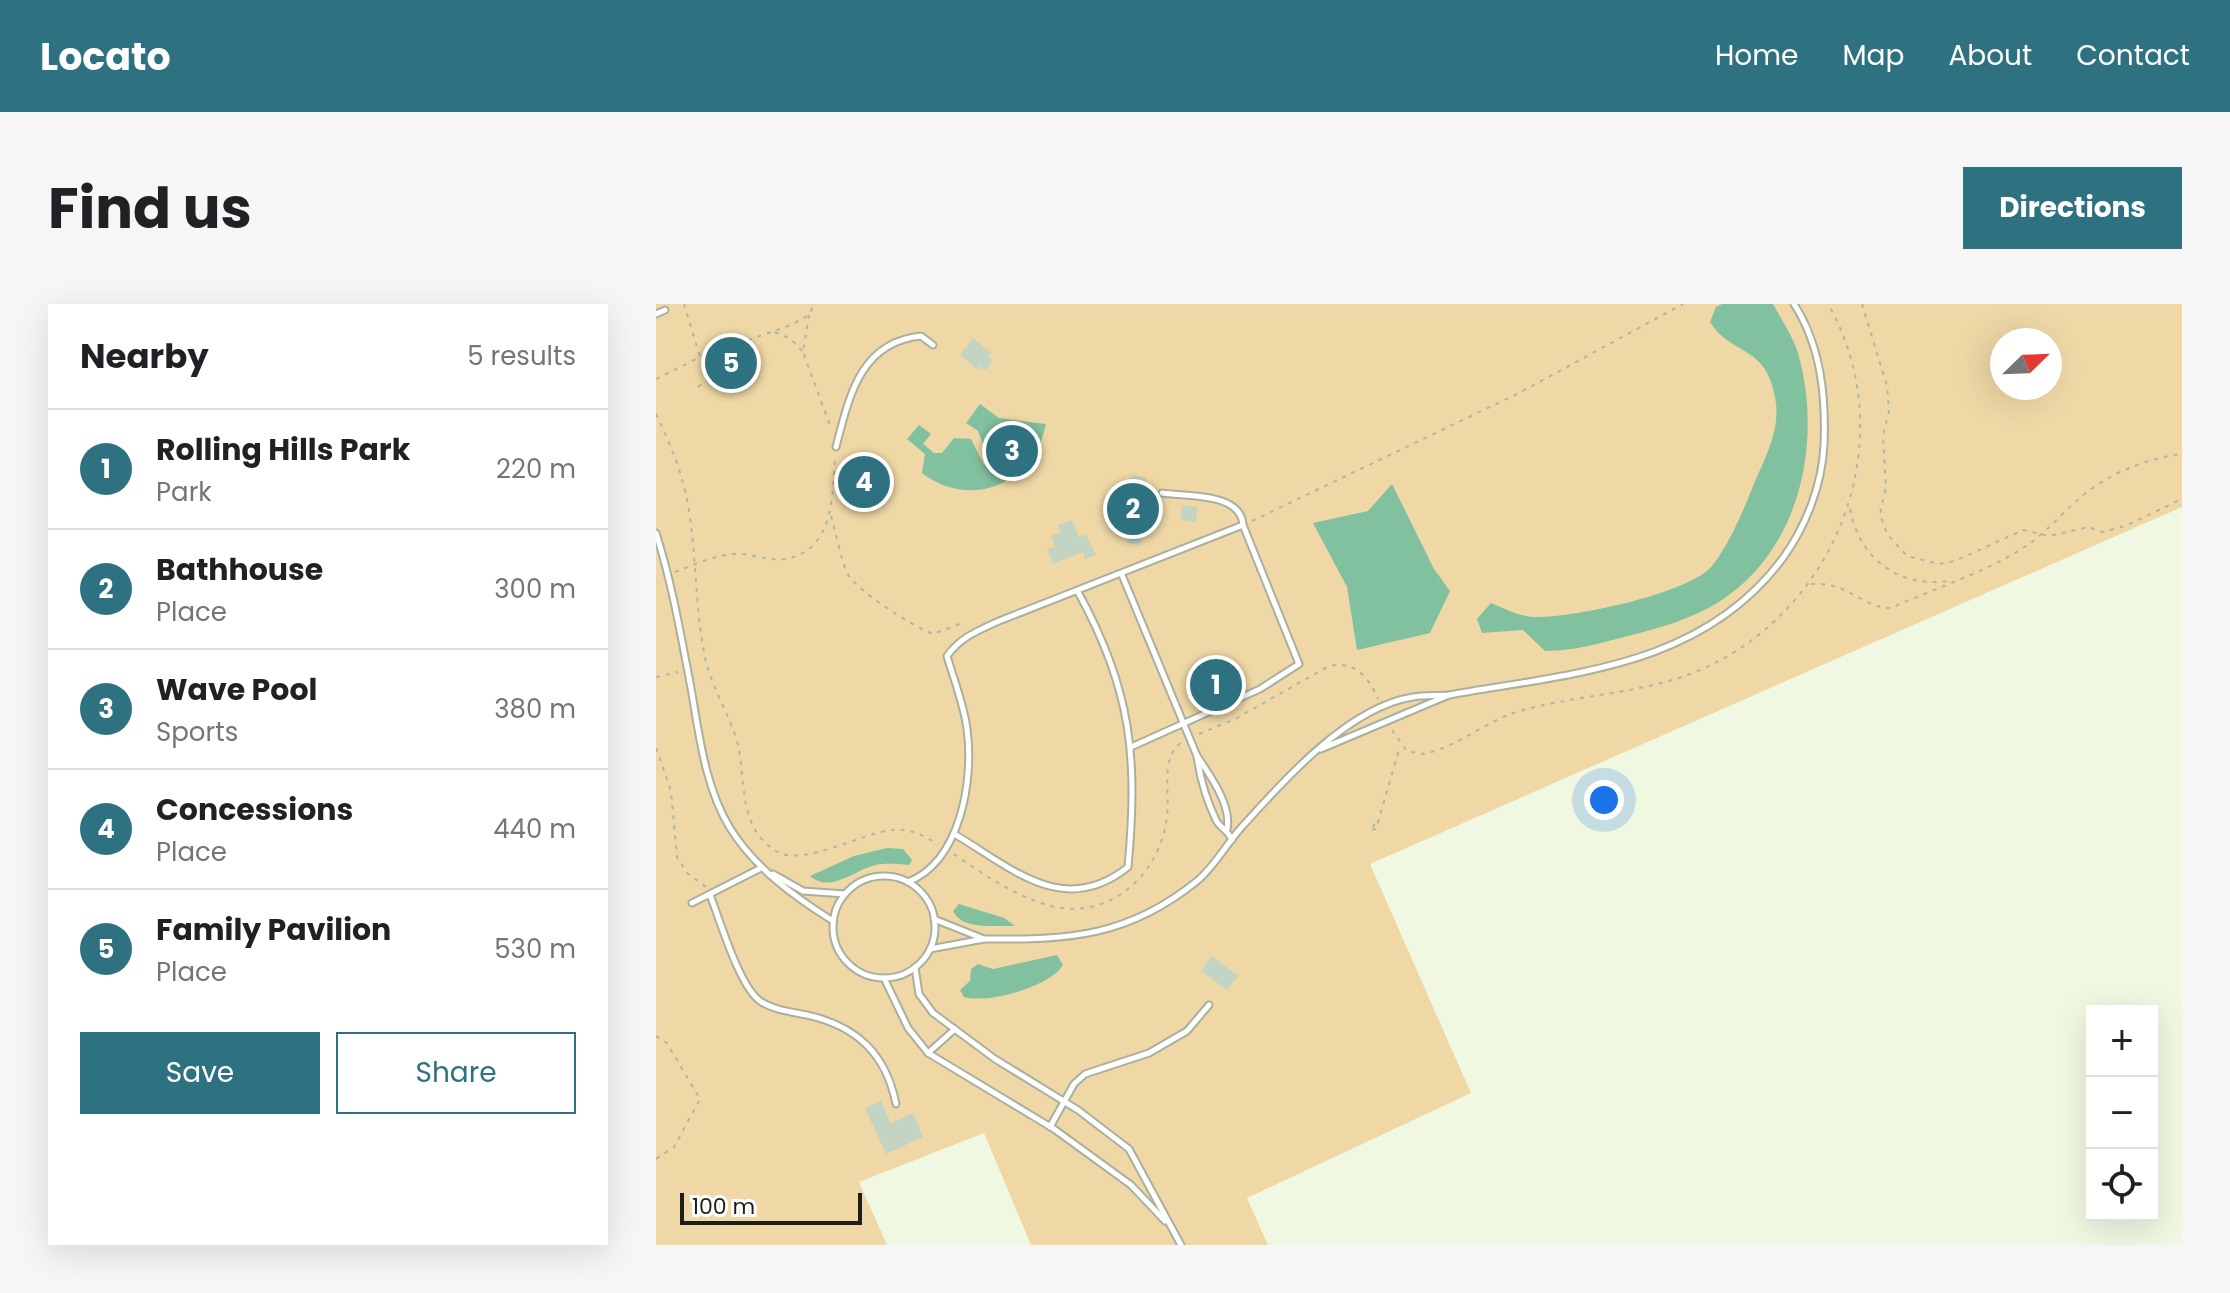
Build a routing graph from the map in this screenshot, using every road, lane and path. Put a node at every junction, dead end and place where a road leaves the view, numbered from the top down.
1 (684, 304) edge
2 (814, 304) edge
3 (1683, 304) edge
4 (1794, 304) edge
5 (1828, 304) edge
6 (1862, 304) edge
7 (665, 310) dead end
8 (656, 314) edge
9 (809, 315) junction
10 (775, 332) junction
11 (933, 345) dead end
12 (803, 352) junction
13 (700, 357) junction
14 (727, 364) dead end
15 (713, 369) junction
16 (656, 379) edge
17 (698, 387) dead end
18 (656, 414) edge
19 (836, 447) junction
20 (2182, 454) edge
21 (1162, 493) dead end
22 (2182, 499) edge
23 (1850, 507) junction
24 (830, 515) junction
25 (1243, 525) junction
26 (656, 533) edge
27 (2041, 534) junction
28 (695, 565) junction
29 (669, 574) junction
30 (1122, 575) junction
31 (1952, 581) junction
32 (1810, 584) junction
33 (1078, 592) junction
34 (965, 622) dead end
35 (687, 670) junction
36 (656, 677) edge
37 (1449, 695) junction
38 (1382, 707) junction
39 (1387, 720) junction
40 (1183, 723) junction
41 (1190, 738) junction
42 (1401, 745) junction
43 (1131, 747) junction
44 (656, 748) edge
45 (1321, 749) junction
46 (1197, 756) junction
47 (1375, 824) dead end
48 (1227, 829) junction
49 (956, 835) junction
50 (1232, 840) junction
51 (946, 849) junction
52 (761, 868) junction
53 (908, 882) junction
54 (845, 894) junction
55 (710, 895) junction
56 (692, 903) dead end
57 (934, 919) junction
58 (833, 921) junction
59 (984, 939) junction
60 (930, 949) junction
61 (915, 967) junction
62 (884, 978) junction
63 (1209, 1005) dead end
64 (955, 1029) junction
65 (656, 1036) edge
66 (928, 1053) junction
67 (1063, 1102) junction
68 (896, 1104) dead end
69 (1050, 1127) junction
70 (656, 1159) edge
71 (1171, 1228) junction
72 (1181, 1245) edge

1 - 13 path
2 - 9 path
3 - 25 path
4 - 37 lane
5 - 23 path
6 - 27 path
7 - 8 lane
9 - 10 path
9 - 12 path
10 - 12 path
10 - 13 path
11 - 19 lane
12 - 19 path
13 - 15 path
13 - 16 path
14 - 15 path
15 - 17 path
18 - 28 path
19 - 24 path
20 - 27 path
21 - 25 lane
22 - 27 path
23 - 31 path
23 - 32 path
24 - 28 path
24 - 34 path
25 - 30 lane
25 - 40 lane
26 - 29 lane
27 - 31 path
28 - 29 path
28 - 51 path
29 - 35 lane
30 - 33 lane
30 - 40 lane
31 - 32 path
32 - 42 path
33 - 43 lane
33 - 49 lane
35 - 36 path
35 - 52 lane
37 - 38 lane
37 - 39 lane
38 - 41 path
38 - 45 lane
39 - 42 path
39 - 45 lane
40 - 41 lane
40 - 43 lane
41 - 46 lane
41 - 51 path
42 - 47 path
43 - 49 lane
44 - 55 path
45 - 50 lane
46 - 48 lane
46 - 48 lane
48 - 50 lane
49 - 51 lane
50 - 59 lane
51 - 53 lane
52 - 54 lane
52 - 55 lane
52 - 58 lane
53 - 54 lane
53 - 57 lane
54 - 58 lane
55 - 56 lane
55 - 68 lane
57 - 59 lane
57 - 60 lane
58 - 62 lane
59 - 60 lane
60 - 61 lane
61 - 62 lane
61 - 64 lane
62 - 66 lane
63 - 67 lane
64 - 66 lane
64 - 67 lane
65 - 70 path
66 - 69 lane
67 - 69 lane
67 - 71 lane
69 - 71 lane
71 - 72 lane

